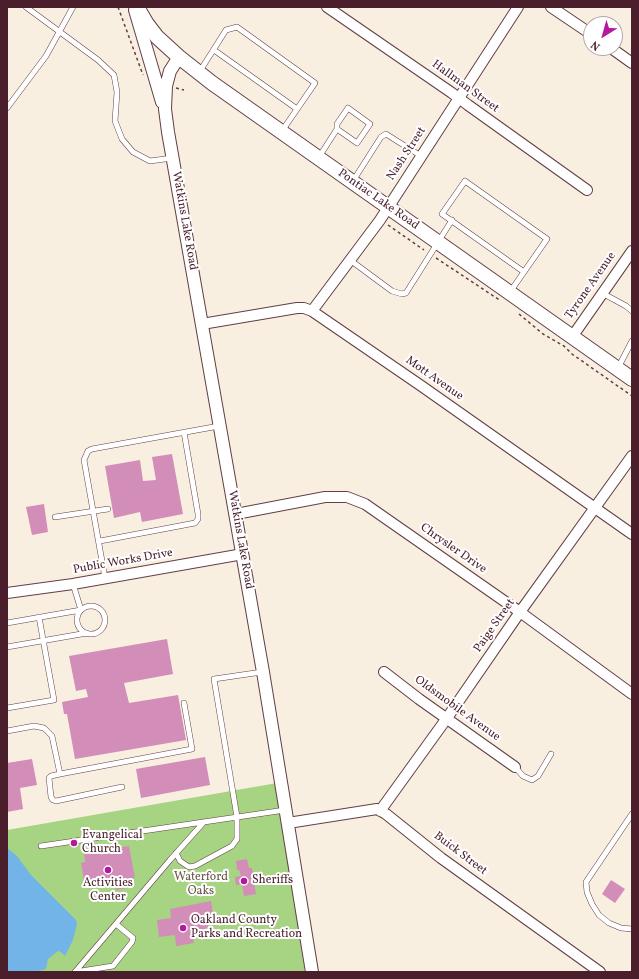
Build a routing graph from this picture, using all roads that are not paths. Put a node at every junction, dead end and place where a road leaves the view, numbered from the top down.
1 (26, 7) edge
2 (74, 7) edge
3 (134, 7) edge
4 (137, 7) edge
5 (327, 7) edge
6 (518, 7) edge
7 (551, 7) edge
8 (583, 29) edge
9 (59, 32) junction
10 (214, 50) junction
11 (622, 56) edge
12 (179, 57) junction
13 (632, 63) edge
14 (198, 73) junction
15 (458, 98) junction
16 (7, 108) edge
17 (165, 109) junction
18 (297, 109) junction
19 (337, 129) junction
20 (281, 132) junction
21 (421, 156) junction
22 (172, 158) junction
23 (319, 158) junction
24 (352, 182) junction
25 (587, 190) dead end
26 (388, 207) junction
27 (452, 220) junction
28 (437, 242) junction
29 (632, 250) edge
30 (350, 260) junction
31 (524, 272) junction
32 (602, 292) junction
33 (507, 298) junction
34 (312, 311) junction
35 (632, 311) edge
36 (202, 324) junction
37 (572, 337) junction
38 (632, 341) edge
39 (618, 369) junction
40 (632, 379) edge
41 (220, 426) junction
42 (184, 432) junction
43 (632, 456) edge
44 (594, 508) junction
45 (108, 509) dead end
46 (94, 511) junction
47 (236, 514) junction
48 (55, 517) dead end
49 (632, 534) edge
50 (100, 541) junction
51 (243, 554) junction
52 (105, 578) junction
53 (74, 584) junction
54 (7, 593) edge
55 (81, 610) junction
56 (520, 612) junction
57 (39, 618) junction
58 (7, 622) edge
59 (87, 633) junction
60 (43, 640) junction
61 (7, 647) edge
62 (263, 672) junction
63 (384, 672) dead end
64 (632, 694) edge
65 (184, 703) dead end
66 (7, 708) edge
67 (447, 718) junction
68 (7, 731) edge
69 (551, 754) dead end
70 (515, 767) joint
71 (60, 774) junction
72 (122, 788) dead end
73 (286, 810) junction
74 (380, 811) junction
75 (632, 814) edge
76 (238, 817) junction
77 (204, 822) junction
78 (288, 823) junction
79 (41, 846) dead end
80 (176, 853) junction
81 (116, 924) junction
82 (632, 929) edge
83 (75, 972) edge
84 (312, 972) edge
85 (600, 972) edge

1 - 9 lane
2 - 9 lane
3 - 17 street, Watkins Lake Road
4 - 12 main road, Pontiac Lake Road
5 - 15 street, Hallman Street
6 - 15 street, Nash Street
7 - 8 street
9 - 16 lane
9 - 22 lane
10 - 14 lane
10 - 18 lane
10 - 18 lane
11 - 13 street
12 - 14 main road, Pontiac Lake Road
12 - 17 street, Watkins Lake Road
14 - 20 main road, Pontiac Lake Road
15 - 21 street, Nash Street
15 - 25 street, Hallman Street
17 - 22 street, Watkins Lake Road
18 - 20 lane
19 - 19 lane
19 - 23 lane
20 - 23 main road, Pontiac Lake Road
21 - 24 lane
21 - 26 street, Nash Street
22 - 36 street, Watkins Lake Road
23 - 24 main road, Pontiac Lake Road
24 - 26 main road, Pontiac Lake Road
26 - 28 main road, Pontiac Lake Road
26 - 30 street, Nash Street
27 - 28 lane
27 - 31 lane
27 - 31 lane
28 - 30 lane
28 - 33 main road, Pontiac Lake Road
29 - 32 street, Tyrone Avenue
30 - 34 street, Nash Street
31 - 33 lane
32 - 35 lane
32 - 37 street, Tyrone Avenue
33 - 37 main road, Pontiac Lake Road
34 - 36 street, Mott Avenue
34 - 44 street, Mott Avenue
36 - 41 street, Watkins Lake Road
37 - 39 main road, Pontiac Lake Road
38 - 39 lane
39 - 40 main road, Pontiac Lake Road
41 - 42 lane
41 - 47 street, Watkins Lake Road
42 - 46 lane
42 - 50 lane
43 - 44 street, Paige Street
44 - 49 street, Mott Avenue
44 - 56 street, Paige Street
45 - 46 lane
46 - 48 lane
46 - 50 lane
47 - 51 street, Watkins Lake Road
47 - 56 street, Chrysler Drive
50 - 52 lane
51 - 52 street, Public Works Drive
51 - 62 street, Watkins Lake Road
52 - 53 street, Public Works Drive
53 - 54 street, Public Works Drive
53 - 55 lane
55 - 57 lane
55 - 59 lane
55 - 59 lane
56 - 64 street, Chrysler Drive
56 - 67 street, Paige Street
57 - 58 lane
57 - 60 lane
59 - 60 lane
60 - 61 lane
60 - 66 lane
62 - 73 street, Watkins Lake Road
62 - 76 lane
63 - 67 street, Oldsmobile Avenue
65 - 71 lane
67 - 70 street, Oldsmobile Avenue
67 - 74 street, Paige Street
68 - 71 lane
69 - 70 lane
71 - 72 lane
73 - 76 lane
73 - 78 street, Watkins Lake Road
74 - 78 street
74 - 85 street, Buick Street
75 - 82 lane
76 - 77 lane
76 - 80 lane
77 - 79 lane
77 - 80 lane
78 - 84 street, Watkins Lake Road
80 - 81 lane
81 - 83 lane
81 - 83 lane

